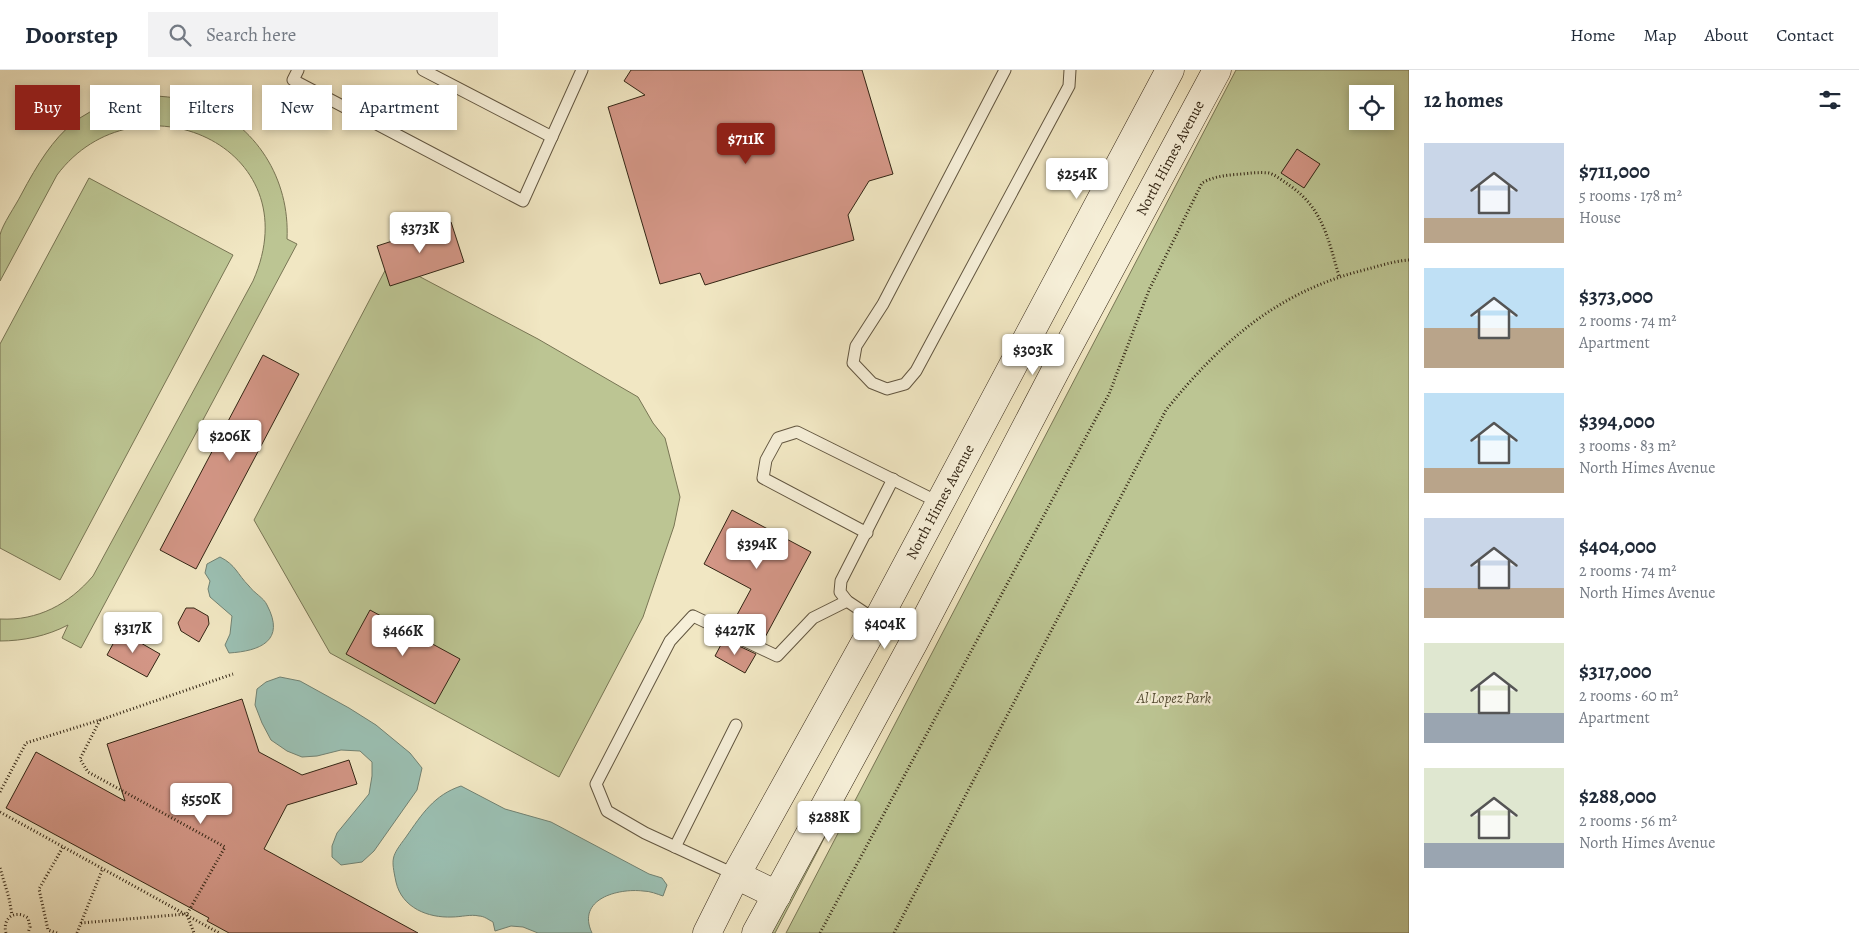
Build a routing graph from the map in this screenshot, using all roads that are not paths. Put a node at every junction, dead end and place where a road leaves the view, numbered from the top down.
1 (298, 70) edge
2 (423, 70) edge
3 (582, 70) edge
4 (1005, 70) edge
5 (1070, 70) edge
6 (1170, 70) edge
7 (1217, 70) edge
8 (552, 137) junction
9 (1022, 349) junction
10 (1059, 364) junction
11 (892, 479) junction
12 (940, 502) junction
13 (867, 533) junction
14 (847, 602) junction
15 (877, 621) junction
16 (914, 642) junction
17 (736, 725) dead end
18 (675, 847) junction
19 (736, 875) junction
20 (777, 895) junction
21 (707, 933) edge
22 (756, 933) edge

1 - 8 lane
2 - 8 lane
3 - 8 lane
4 - 5 lane
6 - 9 street, North Himes Avenue
7 - 10 street, North Himes Avenue
9 - 10 street
9 - 12 street, North Himes Avenue
10 - 16 street, North Himes Avenue
11 - 12 lane
11 - 13 lane
11 - 13 lane
12 - 15 street, North Himes Avenue
13 - 14 lane
14 - 15 lane
14 - 18 lane
15 - 16 street
15 - 19 street, North Himes Avenue
16 - 20 street, North Himes Avenue
17 - 18 lane
18 - 19 lane
19 - 20 street
19 - 21 street, North Himes Avenue
20 - 22 street, North Himes Avenue

